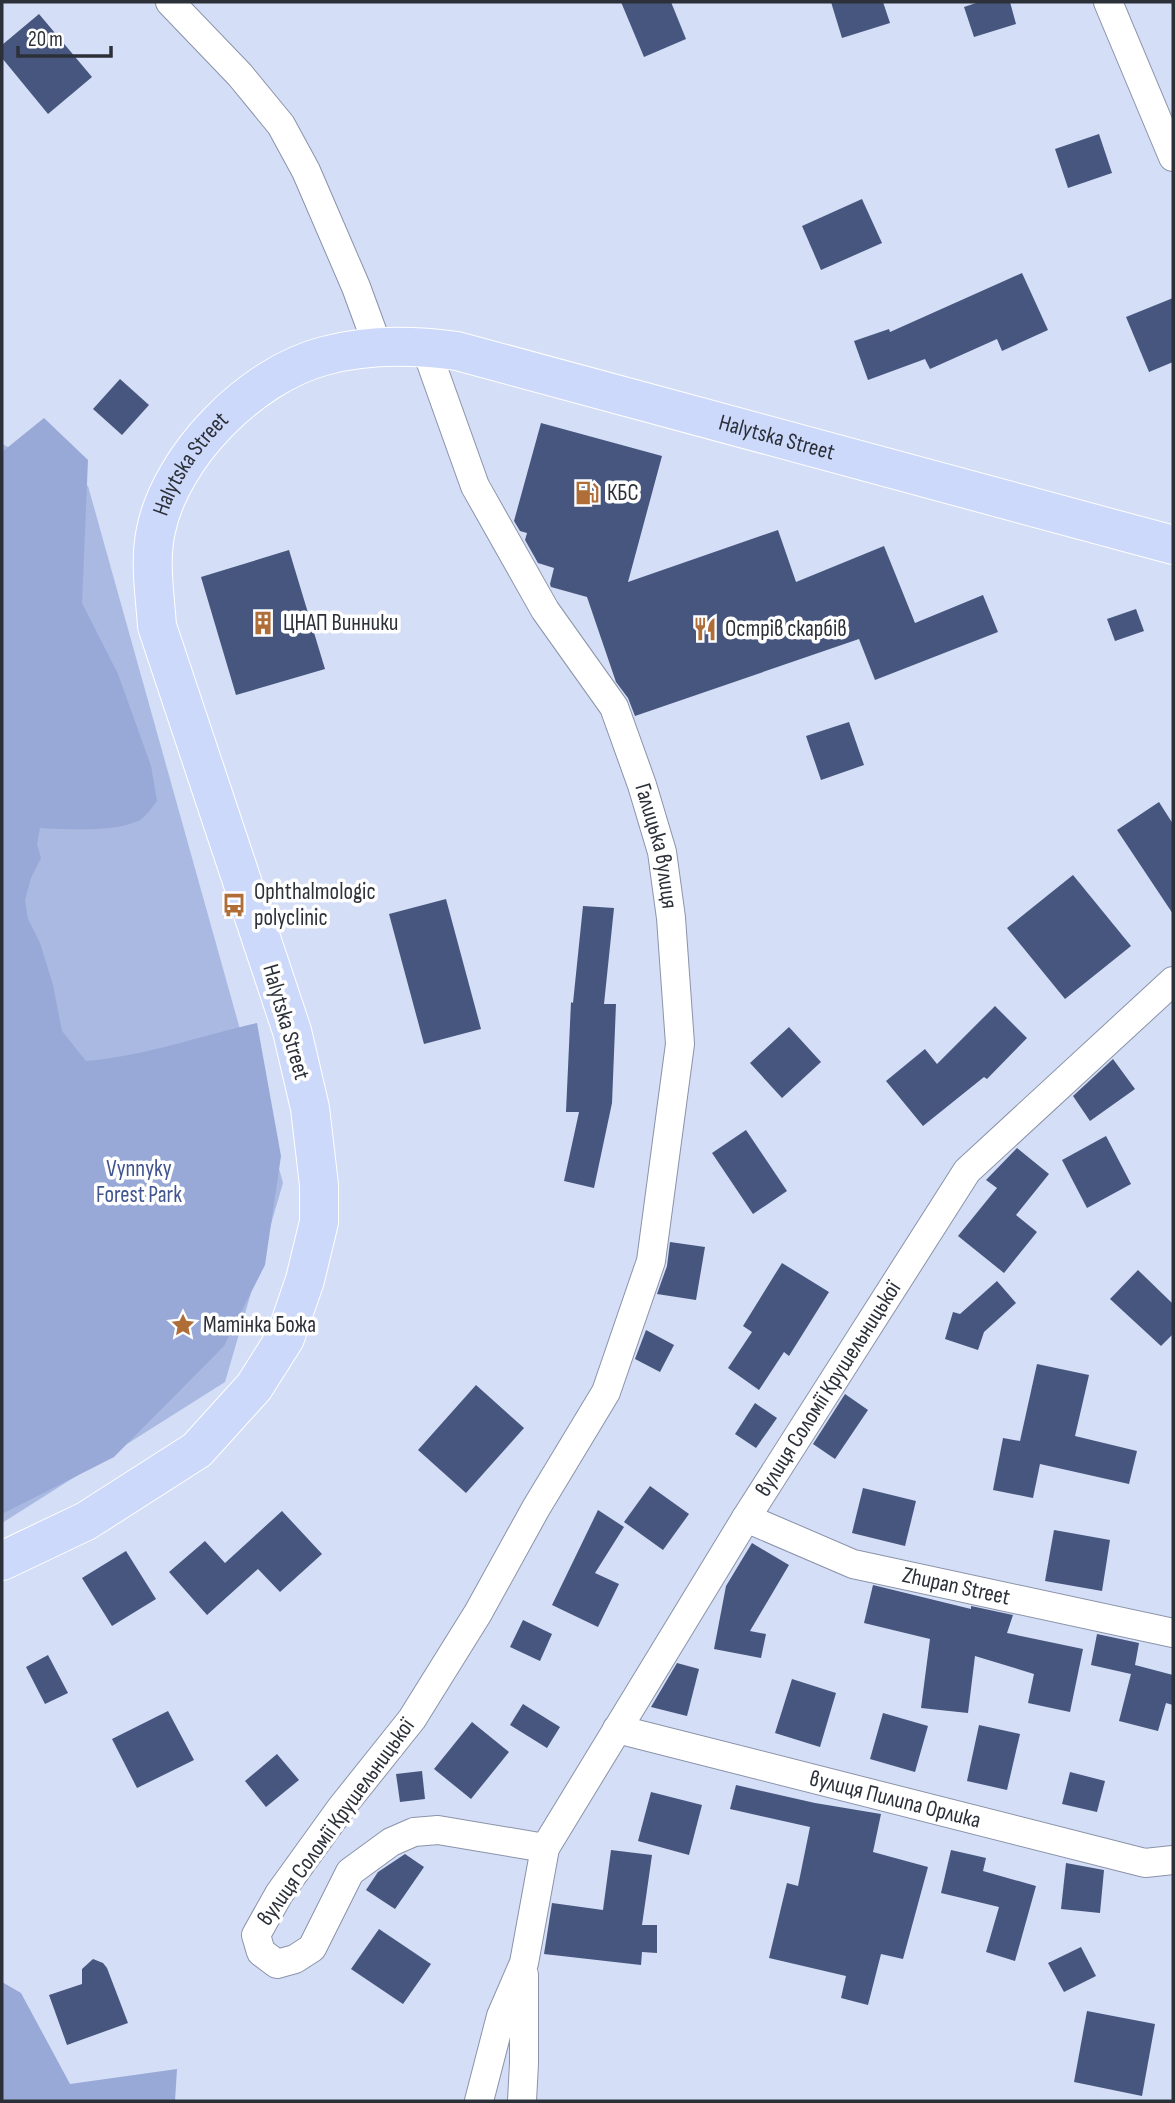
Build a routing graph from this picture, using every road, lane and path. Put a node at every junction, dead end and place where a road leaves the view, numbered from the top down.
1 (170, 2) edge
2 (1108, 2) edge
3 (1173, 157) edge
4 (425, 346) junction
5 (377, 347) junction
6 (1173, 545) edge
7 (1173, 981) edge
8 (606, 1392) joint
9 (746, 1518) junction
10 (2, 1561) edge
11 (1173, 1633) edge
12 (617, 1728) junction
13 (545, 1848) junction
14 (1173, 1860) edge
15 (524, 1964) junction
16 (480, 2101) edge
17 (522, 2101) edge

1 - 5 street
2 - 3 street
4 - 5 main road, Halytska Street
4 - 6 main road, Halytska Street
4 - 8 street, Галицька вулиця
5 - 10 main road, Halytska Street
7 - 9 street, вулиця Соломії Крушельницької
8 - 13 street, вулиця Соломії Крушельницької
9 - 11 street, Zhupan Street
9 - 12 street, вулиця Соломії Крушельницької
12 - 13 street, вулиця Соломії Крушельницької
12 - 14 street, вулиця Пилипа Орлика
13 - 15 street, вулиця Соломії Крушельницької
15 - 16 street, вулиця Соломії Крушельницької
15 - 17 street

